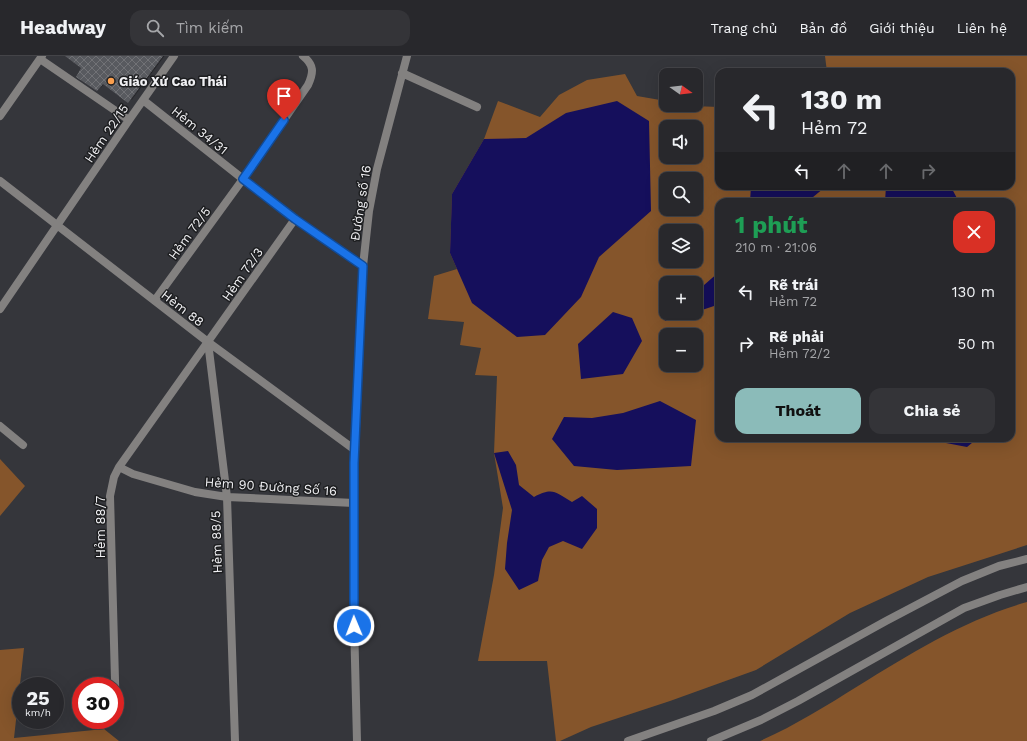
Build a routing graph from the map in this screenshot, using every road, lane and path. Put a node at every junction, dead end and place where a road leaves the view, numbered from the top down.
1 (174, 56) edge
2 (303, 56) edge
3 (407, 56) edge
4 (41, 57) edge
5 (402, 73) junction
6 (143, 100) junction
7 (477, 107) dead end
8 (0, 116) edge
9 (129, 120) junction
10 (243, 179) junction
11 (0, 181) edge
12 (295, 219) junction
13 (58, 225) junction
14 (363, 266) junction
15 (155, 300) junction
16 (0, 309) edge
17 (208, 342) junction
18 (0, 426) edge
19 (23, 445) dead end
20 (355, 450) junction
21 (119, 468) junction
22 (227, 498) junction
23 (354, 503) junction
24 (1027, 559) edge
25 (1027, 587) edge
26 (115, 677) edge
27 (235, 741) edge
28 (357, 741) edge
29 (628, 741) edge
30 (711, 741) edge

1 - 6 street, Hẻm 22/15
2 - 10 street, Hẻm 72/5
3 - 5 street, Đường số 16
4 - 8 street
4 - 9 street
5 - 7 street
5 - 14 street, Đường số 16
6 - 9 street, Hẻm 22/15
6 - 10 street, Hẻm 34/31
9 - 13 street, Hẻm 22/15
10 - 12 street, Hẻm 34/31
10 - 15 street, Hẻm 72/5
11 - 13 street, Hẻm 88
12 - 14 street, Hẻm 34/31
12 - 17 street, Hẻm 72/3
13 - 15 street, Hẻm 88
13 - 16 street, Hẻm 22/15
14 - 20 street, Đường số 16
15 - 17 street, Hẻm 88
17 - 20 street, Hẻm 88
17 - 21 street, Hẻm 88/7
17 - 22 street, Hẻm 88/5
18 - 19 street
20 - 23 street, Đường số 16
21 - 22 street, Hẻm 90 Đường Số 16
21 - 26 street, Hẻm 88/7
22 - 23 street, Hẻm 90 Đường Số 16
22 - 27 street, Hẻm 88/5
23 - 28 street, Đường số 16
24 - 29 street
25 - 30 street

